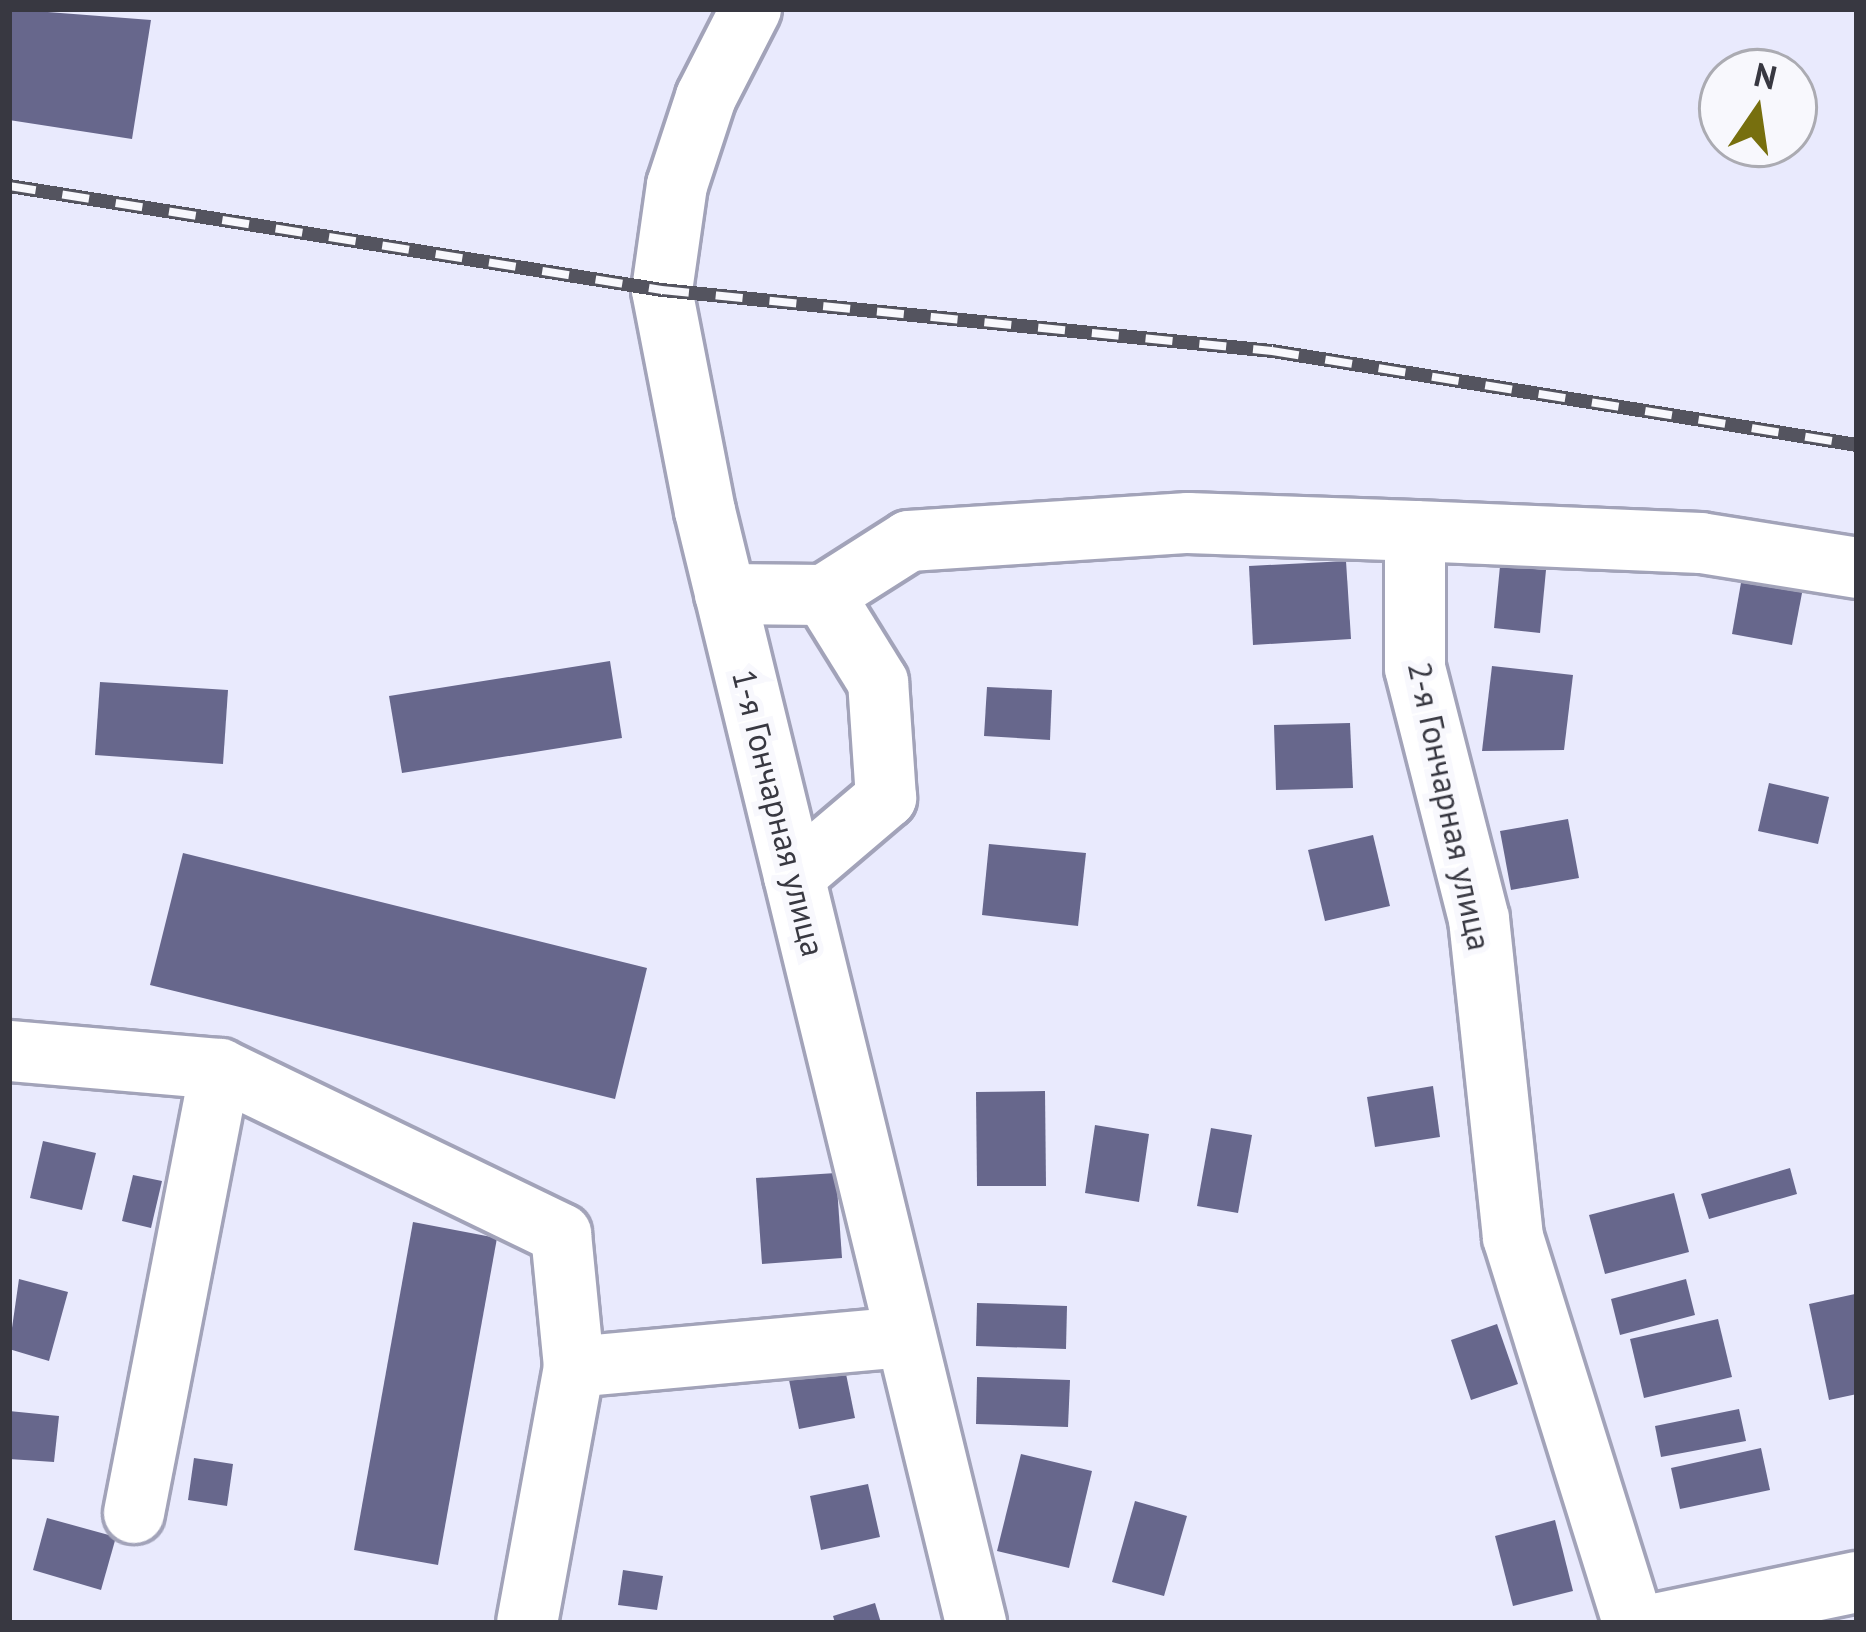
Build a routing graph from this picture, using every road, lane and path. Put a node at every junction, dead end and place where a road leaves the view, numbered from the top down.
1 (751, 9) edge
2 (1415, 531) junction
3 (1857, 568) edge
4 (725, 594) junction
5 (824, 596) junction
6 (794, 876) junction
7 (9, 1051) edge
8 (220, 1069) junction
9 (906, 1336) junction
10 (574, 1367) junction
11 (134, 1513) dead end
12 (1857, 1582) edge
13 (527, 1623) edge
14 (976, 1623) edge
15 (1633, 1623) edge
16 (1660, 1623) edge

1 - 4 street, 1-я Гончарная улица
2 - 3 street
2 - 5 street
2 - 15 street, 2-я Гончарная улица
4 - 5 street
4 - 6 street, 1-я Гончарная улица
5 - 6 street
6 - 9 street, 1-я Гончарная улица
7 - 8 street
8 - 10 street
8 - 11 street
9 - 10 street
9 - 14 street, 1-я Гончарная улица
10 - 13 street
12 - 16 street

